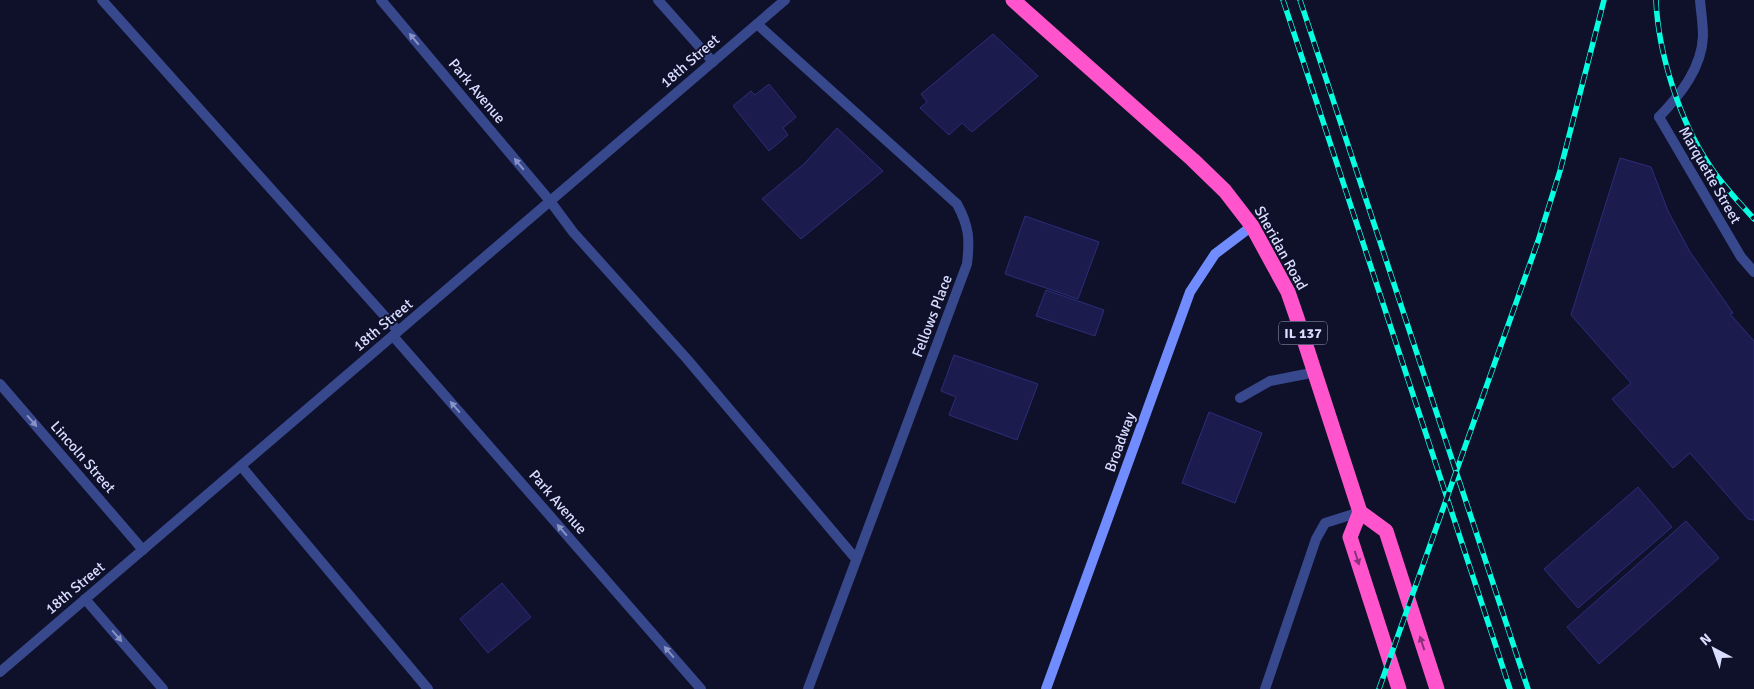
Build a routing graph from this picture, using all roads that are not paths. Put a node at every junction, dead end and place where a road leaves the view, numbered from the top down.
1 (102, 0) edge
2 (381, 0) edge
3 (658, 0) edge
4 (785, 0) edge
5 (1013, 0) edge
6 (1700, 0) edge
7 (757, 24) junction
8 (713, 62) junction
9 (550, 201) junction
10 (1252, 226) junction
11 (1754, 272) edge
12 (396, 333) junction
13 (1316, 372) junction
14 (0, 384) edge
15 (1240, 398) dead end
16 (241, 466) junction
17 (1360, 512) junction
18 (142, 550) junction
19 (856, 559) junction
20 (86, 599) junction
21 (0, 672) edge
22 (163, 689) edge
23 (428, 689) edge
24 (701, 689) edge
25 (808, 689) edge
26 (1046, 689) edge
27 (1265, 689) edge
28 (1399, 689) edge
29 (1437, 689) edge

1 - 12 street, Park Avenue
9 -> 2 street, Park Avenue
3 - 8 street
4 - 7 street, 18th Street
5 - 10 highway, Sheridan Road / IL 137
6 - 11 street, Marquette Street
7 - 8 street, 18th Street
7 - 19 street, Fellows Place
8 - 9 street, 18th Street
9 - 12 street, 18th Street
9 - 19 street, Park Avenue
10 - 13 highway, Sheridan Road / IL 137
10 - 26 street, Broadway
12 - 16 street, 18th Street
24 -> 12 street, Park Avenue
13 - 15 street
13 - 17 highway, Sheridan Road / IL 137
14 -> 18 street, Lincoln Street
16 - 18 street, 18th Street
16 - 23 street
17 - 27 street
17 -> 28 highway
29 -> 17 highway
18 - 20 street, 18th Street
19 - 25 street, Fellows Place
20 - 21 street, 18th Street
20 -> 22 street

